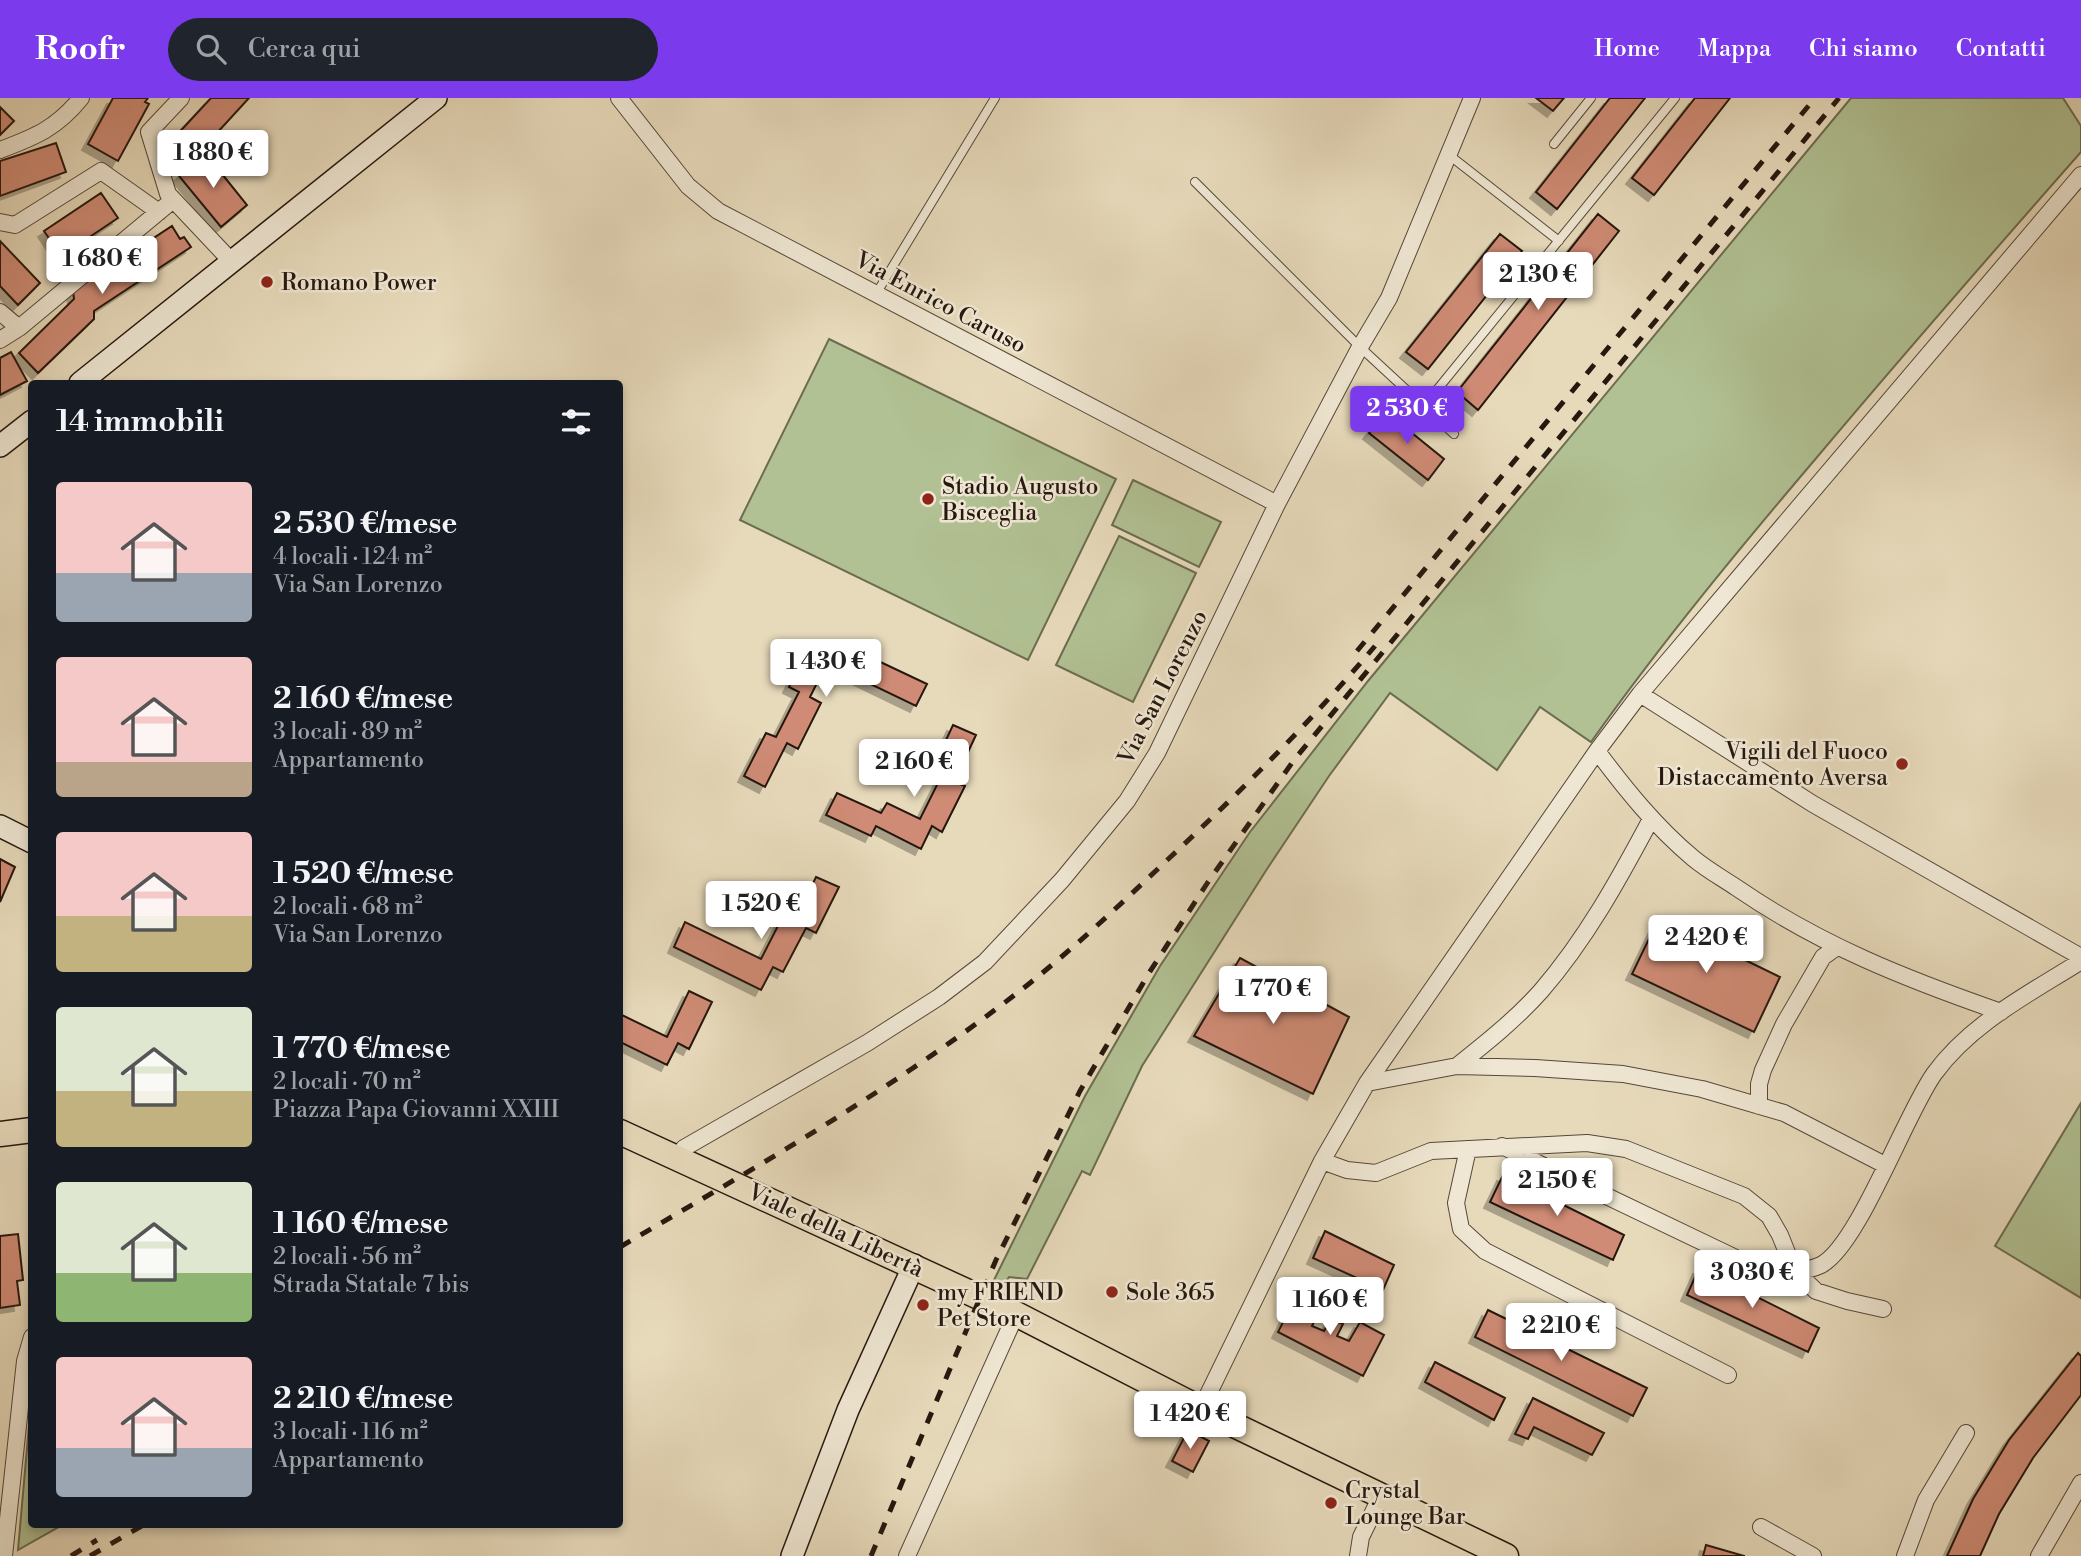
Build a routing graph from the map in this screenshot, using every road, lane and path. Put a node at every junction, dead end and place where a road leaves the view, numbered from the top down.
1 (81, 98) edge
2 (181, 98) edge
3 (436, 98) edge
4 (618, 98) edge
5 (995, 98) edge
6 (1472, 98) edge
7 (1591, 98) edge
8 (1675, 98) edge
9 (1554, 144) dead end
10 (0, 150) edge
11 (1449, 155) junction
12 (2081, 175) edge
13 (1195, 182) dead end
14 (173, 200) junction
15 (159, 212) junction
16 (0, 222) edge
17 (1559, 241) junction
18 (232, 262) junction
19 (876, 294) junction
20 (0, 312) edge
21 (19, 328) junction
22 (0, 340) edge
23 (1360, 347) junction
24 (84, 380) edge
25 (1423, 407) junction
26 (28, 424) edge
27 (1454, 434) dead end
28 (0, 446) edge
29 (1277, 504) junction
30 (1640, 694) junction
31 (1597, 751) junction
32 (1651, 819) junction
33 (0, 826) edge
34 (28, 840) edge
35 (1837, 947) junction
36 (2081, 959) edge
37 (2001, 1012) junction
38 (1457, 1066) junction
39 (1367, 1083) junction
40 (1759, 1106) junction
41 (28, 1130) edge
42 (623, 1133) edge
43 (0, 1134) edge
44 (1502, 1146) junction
45 (1468, 1149) junction
46 (686, 1161) junction
47 (1322, 1161) junction
48 (1885, 1165) junction
49 (914, 1265) junction
50 (1794, 1270) junction
51 (1883, 1308) dead end
52 (1016, 1314) junction
53 (28, 1351) edge
54 (1728, 1374) dead end
55 (1201, 1409) junction
56 (1966, 1433) dead end
57 (2081, 1482) edge
58 (1381, 1496) junction
59 (1760, 1527) dead end
60 (4, 1556) edge
61 (792, 1556) edge
62 (907, 1556) edge
63 (1358, 1556) edge
64 (1506, 1556) edge
65 (1814, 1556) edge
66 (1905, 1556) edge
67 (2039, 1556) edge

1 - 10 street
2 - 14 street
3 - 18 main road
4 - 19 street, Via Enrico Caruso
5 - 19 lane
6 - 11 street, Via San Lorenzo
7 - 9 lane
8 - 17 lane
11 - 17 lane
11 - 23 street, Via San Lorenzo
12 - 30 street
13 - 23 lane
14 - 15 street
14 - 18 street
15 - 16 street
15 - 21 street
17 - 25 lane
18 - 24 main road
19 - 29 street, Via Enrico Caruso
20 - 21 street
21 - 22 street
23 - 25 lane
23 - 29 street, Via San Lorenzo
25 - 27 lane
26 - 28 main road
29 - 46 street, Via San Lorenzo
30 - 31 street
30 - 36 street
31 - 32 street
31 - 39 street
32 - 35 street
32 - 38 street
33 - 34 main road
35 - 37 street
35 - 40 street
36 - 37 street
37 - 48 street
38 - 39 street
38 - 40 street
39 - 47 street
40 - 48 street
41 - 43 main road
42 - 46 main road, Viale della Libertà
44 - 45 street
44 - 50 street
44 - 50 street
45 - 47 street
45 - 54 street
46 - 49 main road, Viale della Libertà
47 - 55 street
48 - 50 street
49 - 52 main road, Viale della Libertà
49 - 61 main road
50 - 51 street
52 - 55 main road, Viale della Libertà
52 - 62 street
53 - 60 street
55 - 58 main road, Viale della Libertà
56 - 66 street
57 - 67 street
58 - 63 street
58 - 64 main road, Viale della Libertà
59 - 65 street

